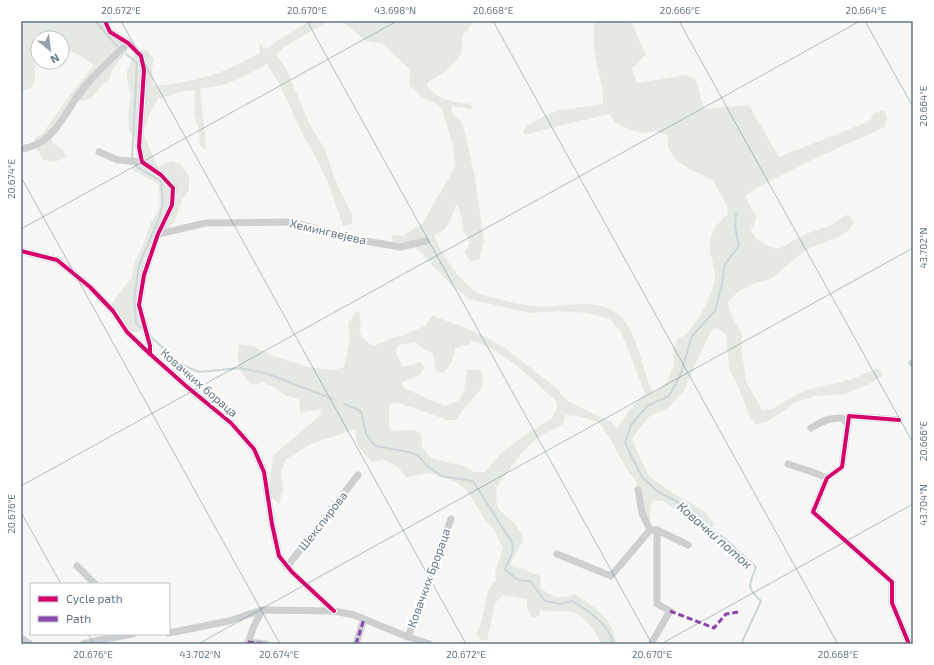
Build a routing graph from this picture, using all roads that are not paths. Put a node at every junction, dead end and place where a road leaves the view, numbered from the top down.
1 (106, 21) edge
2 (128, 43) junction
3 (21, 149) edge
4 (100, 152) dead end
5 (142, 162) junction
6 (158, 234) junction
7 (426, 241) dead end
8 (21, 251) edge
9 (150, 354) junction
10 (899, 420) dead end
11 (848, 424) junction
12 (811, 428) dead end
13 (788, 464) dead end
14 (358, 475) dead end
15 (827, 478) junction
16 (638, 490) dead end
17 (451, 519) dead end
18 (654, 530) junction
19 (688, 545) dead end
20 (557, 554) dead end
21 (77, 566) dead end
22 (287, 566) junction
23 (94, 583) edge
24 (262, 610) junction
25 (334, 611) junction
26 (364, 619) junction
27 (170, 634) edge
28 (124, 635) edge
29 (119, 636) junction
30 (408, 637) junction
31 (21, 638) edge
32 (648, 642) edge
33 (248, 643) edge
34 (30, 644) edge
35 (83, 644) edge
36 (113, 644) edge
37 (266, 644) edge
38 (356, 644) edge
39 (430, 644) edge
40 (909, 644) edge

1 - 2 street
2 - 3 street
2 - 5 street
4 - 5 street
5 - 6 street
6 - 7 street, Хемингвејева
6 - 9 street
8 - 9 street, Ковачких бораца
9 - 22 street, Ковачких бораца
10 - 11 street
11 - 12 street
11 - 15 street
13 - 15 street
14 - 22 street, Шекспирова
15 - 40 street
16 - 18 street
17 - 30 street, Ковачких Брораца
18 - 19 street
18 - 20 street
18 - 32 street
21 - 23 street
22 - 25 street, Ковачких бораца
24 - 25 street
24 - 27 street
24 - 33 street
25 - 26 street
26 - 30 street
26 - 38 street
28 - 29 street
29 - 35 street
29 - 36 street
30 - 39 street
31 - 34 street
33 - 37 street

